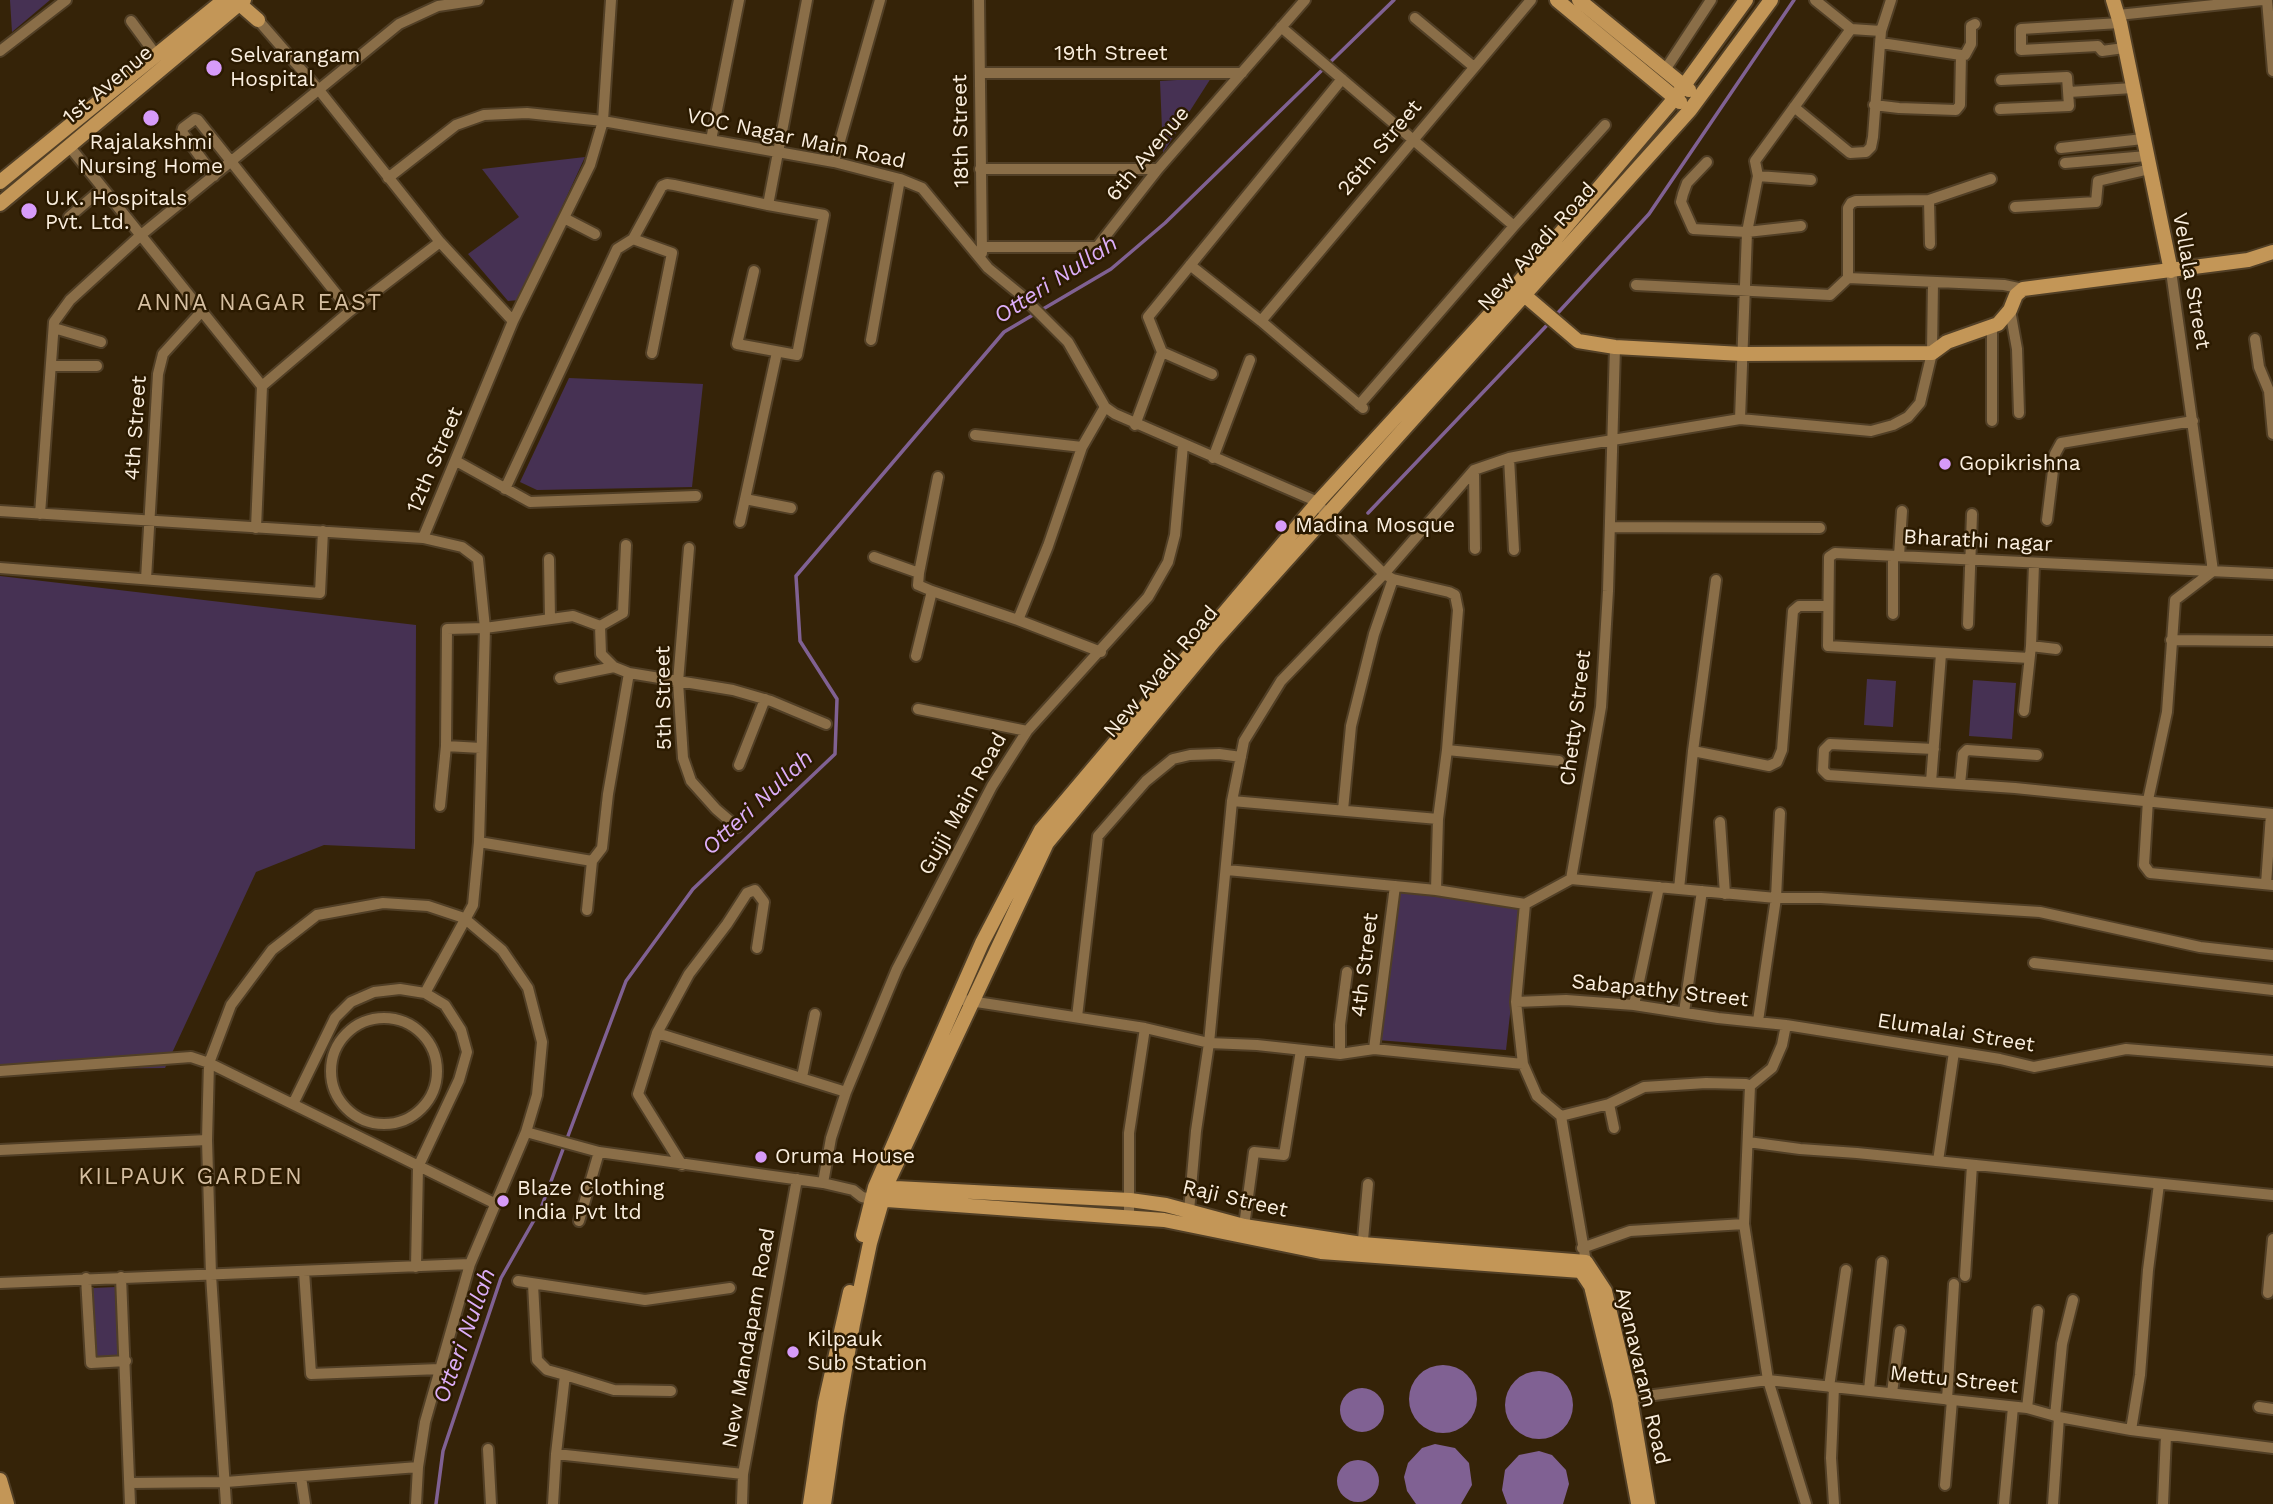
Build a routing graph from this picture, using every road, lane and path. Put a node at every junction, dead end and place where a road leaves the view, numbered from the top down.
1 (66, 0) edge
2 (224, 0) edge
3 (478, 0) edge
4 (611, 0) edge
5 (739, 0) edge
6 (807, 0) edge
7 (880, 0) edge
8 (979, 0) edge
9 (1305, 0) edge
10 (1531, 0) edge
11 (1557, 0) edge
12 (1580, 0) edge
13 (1711, 0) edge
14 (1746, 0) edge
15 (1772, 0) edge
16 (1815, 0) edge
17 (1891, 0) edge
18 (2113, 0) edge
19 (2262, 0) edge
20 (2267, 0) edge
21 (242, 1) edge
22 (1415, 18) dead end
23 (2119, 19) junction
24 (258, 20) joint
25 (131, 21) dead end
26 (1975, 24) dead end
27 (1282, 27) junction
28 (1851, 29) junction
29 (1881, 31) junction
30 (1881, 43) junction
31 (2124, 48) junction
32 (0, 51) edge
33 (156, 55) junction
34 (1961, 55) junction
35 (1474, 67) junction
36 (1665, 70) junction
37 (2273, 71) edge
38 (1242, 73) junction
39 (979, 74) junction
40 (1342, 79) junction
41 (2001, 80) dead end
42 (1684, 86) junction
43 (2133, 88) junction
44 (318, 90) junction
45 (2068, 92) junction
46 (1675, 98) junction
47 (1694, 104) junction
48 (1874, 105) junction
49 (1794, 107) junction
50 (2000, 109) dead end
51 (603, 121) junction
52 (1605, 125) dead end
53 (1412, 139) junction
54 (2143, 139) junction
55 (711, 140) junction
56 (69, 146) junction
57 (2061, 148) dead end
58 (778, 153) junction
59 (230, 162) junction
60 (1707, 162) dead end
61 (2148, 162) junction
62 (834, 163) junction
63 (2065, 163) dead end
64 (1158, 169) junction
65 (981, 170) junction
66 (214, 176) junction
67 (1758, 176) junction
68 (388, 178) junction
69 (900, 179) junction
70 (1991, 179) dead end
71 (1811, 180) dead end
72 (0, 182) edge
73 (103, 188) junction
74 (1929, 200) junction
75 (0, 204) edge
76 (768, 205) junction
77 (2015, 207) dead end
78 (69, 217) dead end
79 (564, 218) junction
80 (1514, 226) junction
81 (1801, 226) dead end
82 (1747, 232) junction
83 (595, 234) dead end
84 (141, 235) junction
85 (633, 239) junction
86 (440, 242) junction
87 (1930, 244) dead end
88 (982, 247) junction
89 (2273, 252) edge
90 (982, 261) junction
91 (1190, 265) junction
92 (754, 271) dead end
93 (2171, 271) junction
94 (1848, 278) junction
95 (1933, 282) junction
96 (1636, 285) dead end
97 (2023, 289) junction
98 (1745, 290) junction
99 (1523, 294) junction
100 (2010, 310) junction
101 (202, 311) junction
102 (350, 311) junction
103 (513, 321) junction
104 (1261, 321) junction
105 (1992, 327) junction
106 (54, 328) junction
107 (871, 340) dead end
108 (2255, 340) dead end
109 (101, 342) dead end
110 (1615, 347) junction
111 (777, 352) junction
112 (1162, 352) junction
113 (652, 353) dead end
114 (1932, 353) junction
115 (1742, 354) junction
116 (1250, 360) dead end
117 (51, 366) junction
118 (97, 366) dead end
119 (1212, 374) dead end
120 (262, 386) junction
121 (1105, 407) junction
122 (2019, 413) dead end
123 (1740, 419) junction
124 (1992, 421) dead end
125 (2193, 421) junction
126 (1135, 425) junction
127 (2273, 434) edge
128 (975, 435) dead end
129 (1612, 439) junction
130 (1183, 445) junction
131 (1082, 447) junction
132 (1213, 458) junction
133 (1509, 458) junction
134 (456, 461) junction
135 (1474, 470) junction
136 (938, 477) dead end
137 (505, 489) junction
138 (696, 496) dead end
139 (745, 499) junction
140 (1318, 502) junction
141 (791, 508) dead end
142 (1902, 511) dead end
143 (0, 512) edge
144 (40, 514) junction
145 (1972, 514) dead end
146 (1326, 516) junction
147 (2047, 520) dead end
148 (149, 521) junction
149 (740, 522) dead end
150 (1610, 527) junction
151 (256, 528) junction
152 (1820, 528) dead end
153 (323, 531) junction
154 (423, 538) junction
155 (626, 545) dead end
156 (689, 548) dead end
157 (1475, 549) dead end
158 (1514, 550) dead end
159 (1896, 556) junction
160 (874, 557) dead end
161 (549, 559) dead end
162 (1972, 562) junction
163 (2034, 564) junction
164 (0, 568) edge
165 (2213, 571) junction
166 (919, 573) junction
167 (2273, 574) edge
168 (1388, 576) junction
169 (146, 579) junction
170 (1716, 580) dead end
171 (932, 591) junction
172 (1827, 606) junction
173 (1893, 614) dead end
174 (550, 619) junction
175 (1018, 620) junction
176 (1968, 625) dead end
177 (600, 626) junction
178 (485, 628) junction
179 (2171, 640) junction
180 (2273, 641) edge
181 (2031, 646) junction
182 (2056, 649) dead end
183 (1101, 652) junction
184 (1941, 654) junction
185 (916, 656) dead end
186 (2029, 658) junction
187 (614, 667) junction
188 (629, 673) junction
189 (560, 678) dead end
190 (678, 682) junction
191 (765, 699) junction
192 (918, 709) dead end
193 (2024, 710) dead end
194 (826, 723) dead end
195 (1027, 731) junction
196 (446, 746) junction
197 (481, 748) junction
198 (1934, 749) junction
199 (1447, 750) junction
200 (1693, 751) junction
201 (2037, 755) dead end
202 (1241, 757) junction
203 (1559, 761) dead end
204 (739, 765) dead end
205 (1931, 782) junction
206 (1960, 784) junction
207 (2148, 800) junction
208 (1232, 801) junction
209 (440, 806) dead end
210 (1343, 810) junction
211 (1780, 813) dead end
212 (2272, 814) edge
213 (1438, 819) junction
214 (1720, 822) dead end
215 (737, 827) dead end
216 (479, 842) junction
217 (592, 861) junction
218 (1227, 870) junction
219 (1571, 879) junction
220 (2270, 885) edge
221 (1395, 886) junction
222 (1659, 887) junction
223 (1679, 889) junction
224 (1436, 890) junction
225 (1702, 891) junction
226 (1725, 894) junction
227 (1776, 898) junction
228 (1525, 904) junction
229 (587, 911) dead end
230 (464, 918) junction
231 (757, 948) dead end
232 (2273, 955) edge
233 (2034, 963) dead end
234 (1347, 972) dead end
235 (2273, 990) edge
236 (425, 993) junction
237 (957, 999) junction
238 (972, 1002) junction
239 (1516, 1002) junction
240 (1634, 1005) junction
241 (1684, 1013) junction
242 (815, 1014) dead end
243 (1077, 1017) junction
244 (1758, 1021) junction
245 (1786, 1025) junction
246 (1145, 1028) junction
247 (657, 1033) junction
248 (1209, 1043) junction
249 (1374, 1049) junction
250 (1301, 1050) junction
251 (1954, 1052) junction
252 (1340, 1054) junction
253 (2273, 1061) edge
254 (209, 1063) junction
255 (1523, 1064) junction
256 (0, 1071) edge
257 (802, 1077) junction
258 (1750, 1086) junction
259 (846, 1092) junction
260 (293, 1104) junction
261 (1609, 1104) junction
262 (1561, 1116) junction
263 (362, 1120) junction
264 (1614, 1128) dead end
265 (526, 1132) junction
266 (354, 1135) junction
267 (207, 1140) junction
268 (1748, 1142) junction
269 (0, 1150) edge
270 (599, 1152) junction
271 (1938, 1161) junction
272 (682, 1165) junction
273 (1972, 1165) junction
274 (418, 1167) junction
275 (797, 1179) junction
276 (823, 1183) junction
277 (1368, 1184) dead end
278 (2159, 1184) junction
279 (878, 1193) junction
280 (2273, 1195) edge
281 (1130, 1200) junction
282 (1002, 1201) junction
283 (494, 1203) junction
284 (1189, 1211) junction
285 (1129, 1218) junction
286 (579, 1221) dead end
287 (1744, 1224) junction
288 (1244, 1226) junction
289 (2273, 1239) edge
290 (1362, 1250) junction
291 (1583, 1260) junction
292 (1882, 1262) dead end
293 (470, 1265) junction
294 (416, 1267) junction
295 (1846, 1270) dead end
296 (303, 1271) junction
297 (211, 1275) junction
298 (1965, 1276) dead end
299 (121, 1277) junction
300 (86, 1278) junction
301 (518, 1281) dead end
302 (0, 1283) edge
303 (533, 1284) junction
304 (1954, 1284) dead end
305 (730, 1287) dead end
306 (2268, 1293) dead end
307 (2073, 1300) dead end
308 (2038, 1311) dead end
309 (1900, 1331) dead end
310 (126, 1361) junction
311 (440, 1369) junction
312 (565, 1375) junction
313 (1768, 1380) junction
314 (1832, 1387) junction
315 (1869, 1390) junction
316 (671, 1391) dead end
317 (1892, 1393) junction
318 (1624, 1399) junction
319 (1949, 1400) junction
320 (2013, 1407) junction
321 (2259, 1407) dead end
322 (2027, 1408) junction
323 (2273, 1409) edge
324 (2057, 1417) junction
325 (2130, 1430) junction
326 (2166, 1435) junction
327 (2273, 1448) edge
328 (488, 1449) dead end
329 (556, 1454) junction
330 (418, 1467) junction
331 (743, 1474) junction
332 (301, 1477) junction
333 (0, 1480) edge
334 (226, 1482) junction
335 (130, 1483) junction
336 (1945, 1485) dead end
337 (7, 1504) edge
338 (130, 1504) edge
339 (226, 1504) edge
340 (305, 1504) edge
341 (416, 1504) edge
342 (491, 1504) edge
343 (553, 1504) edge
344 (742, 1504) edge
345 (810, 1504) edge
346 (824, 1504) edge
347 (1639, 1504) edge
348 (1648, 1504) edge
349 (1806, 1504) edge
350 (1834, 1504) edge
351 (2004, 1504) edge
352 (2053, 1504) edge
353 (2163, 1504) edge

1 - 32 street
2 - 33 main road, 1st Avenue
3 - 44 street
4 - 51 street, 12th Street
5 - 55 street
6 - 58 street
7 - 62 street
8 - 39 street, 18th Street
9 - 27 street, 6th Avenue
10 - 35 street, 26th Street
11 - 46 main road
12 - 36 main road
13 - 36 street
14 - 42 main road, New Avadi Road
15 - 47 main road, New Avadi Road
16 - 28 street
17 - 29 street
18 - 23 main road, Vellala Street
19 - 23 street
20 - 37 street
21 - 24 main road
21 - 56 main road, 1st Avenue
22 - 35 street
23 - 31 main road, Vellala Street
23 - 31 street
24 - 44 street
25 - 33 street
26 - 34 street
27 - 38 street, 6th Avenue
27 - 40 street
28 - 29 street
28 - 49 street
29 - 30 street
30 - 34 street
30 - 48 street
31 - 43 main road, Vellala Street
33 - 72 main road, 1st Avenue
34 - 48 street
35 - 53 street, 26th Street
36 - 42 main road
38 - 39 street, 19th Street
38 - 64 street, 6th Avenue
39 - 65 street, 18th Street
40 - 53 street
40 - 91 street
41 - 45 street
42 - 46 main road, New Avadi Road
42 - 47 main road
43 - 45 street
43 - 54 main road, Vellala Street
44 - 59 street
44 - 68 street
45 - 50 street
46 - 47 main road
46 - 140 main road, New Avadi Road
47 - 99 main road, New Avadi Road
48 - 49 street
49 - 67 street
51 - 55 street, VOC Nagar Main Road
51 - 68 street, VOC Nagar Main Road
51 - 79 street, 12th Street
52 - 80 street
53 - 80 street
53 - 104 street, 26th Street
54 - 57 street
54 - 61 main road, Vellala Street
55 - 58 street, VOC Nagar Main Road
56 - 73 street
56 - 75 main road, 1st Avenue
58 - 62 street, VOC Nagar Main Road
58 - 76 street
59 - 66 street
59 - 66 street
59 - 102 street
60 - 82 street
61 - 63 street
61 - 77 street
61 - 93 main road, Vellala Street
62 - 69 street, VOC Nagar Main Road
64 - 65 street
64 - 88 street, 6th Avenue
65 - 88 street, 18th Street
66 - 84 street
67 - 71 street
67 - 82 street
68 - 86 street
69 - 90 street, VOC Nagar Main Road
69 - 107 street
70 - 74 street
73 - 78 street
73 - 84 street
74 - 87 street
74 - 94 street
76 - 85 street
76 - 111 street
79 - 83 street
79 - 103 street, 12th Street
80 - 104 street
81 - 82 street
82 - 98 street
84 - 101 street
84 - 106 street
85 - 113 street
85 - 137 street
86 - 102 street
86 - 103 street
88 - 90 street, 18th Street
89 - 93 main road
90 - 121 street, VOC Nagar Main Road
91 - 104 street
91 - 112 street
92 - 111 street
93 - 97 main road
93 - 125 street, Vellala Street
94 - 95 street
94 - 98 street
95 - 97 street
95 - 114 street
96 - 98 street
97 - 100 main road
98 - 115 street
99 - 110 main road
99 - 146 main road, New Avadi Road
100 - 105 main road
100 - 122 street
101 - 120 street
101 - 148 street, 4th Street
102 - 120 street
103 - 134 street, 12th Street
105 - 114 main road
105 - 124 street
106 - 109 street
106 - 117 street
108 - 127 street
110 - 115 main road
110 - 129 street, Chetty Street
111 - 139 street
112 - 119 street
112 - 126 street
114 - 115 main road
114 - 123 street
115 - 123 street
116 - 132 street
117 - 118 street
117 - 144 street
120 - 151 street
121 - 126 street, VOC Nagar Main Road
121 - 131 street
123 - 129 street
125 - 147 street
125 - 165 street, Vellala Street
126 - 130 street, VOC Nagar Main Road
128 - 131 street
129 - 133 street
129 - 150 street, Chetty Street
130 - 132 street, VOC Nagar Main Road
130 - 183 street, Gujji Main Road
131 - 175 street
132 - 140 street, VOC Nagar Main Road
133 - 135 street
133 - 158 street
134 - 137 street
134 - 154 street, 12th Street
135 - 157 street
135 - 168 street
136 - 166 street
137 - 138 street
139 - 141 street
139 - 149 street
140 - 146 street
140 - 237 main road, New Avadi Road
142 - 159 street
143 - 144 street, 12th Street
144 - 148 street, 12th Street
145 - 162 street
146 - 168 street
146 - 238 main road, New Avadi Road
148 - 151 street, 12th Street
148 - 169 street, 4th Street
150 - 152 street
150 - 219 street, Chetty Street
151 - 153 street, 12th Street
153 - 154 street, 12th Street
153 - 169 street
154 - 178 street
155 - 177 street
156 - 190 street, 5th Street
159 - 162 street, Bharathi nagar
159 - 172 street, Bharathi nagar
159 - 173 street
160 - 166 street
161 - 174 street
162 - 163 street, Bharathi nagar
162 - 176 street
163 - 165 street, Bharathi nagar
163 - 181 street
164 - 169 street
165 - 167 street, Bharathi nagar
165 - 179 street
166 - 171 street
168 - 199 street
168 - 202 street
168 - 210 street
170 - 200 street
171 - 175 street
171 - 185 street
172 - 184 street, Bharathi nagar
172 - 200 street
174 - 177 street
174 - 178 street
175 - 183 street
177 - 187 street
178 - 196 street
178 - 197 street
179 - 180 street
179 - 207 street
181 - 182 street
181 - 186 street
183 - 195 street, Gujji Main Road
184 - 186 street
184 - 198 street
186 - 193 street
187 - 188 street
187 - 189 street
188 - 190 street
188 - 217 street
190 - 191 street
190 - 215 street, 5th Street
191 - 194 street
191 - 204 street
192 - 195 street
195 - 259 street, Gujji Main Road
196 - 197 street
196 - 209 street
197 - 216 street
198 - 205 street
198 - 205 street
199 - 203 street
199 - 213 street
200 - 223 street
201 - 206 street
202 - 208 street
202 - 243 street
205 - 206 street
206 - 207 street
207 - 212 street
207 - 220 street
208 - 210 street
208 - 218 street
210 - 213 street
211 - 227 street
212 - 220 street
213 - 224 street
214 - 226 street
216 - 217 street
216 - 230 street
217 - 229 street
218 - 221 street
218 - 248 street
219 - 222 street
219 - 228 street
221 - 224 street
221 - 249 street, 4th Street
222 - 223 street
222 - 240 street
223 - 225 street
224 - 228 street
225 - 226 street
225 - 241 street
226 - 227 street
227 - 232 street
227 - 244 street
228 - 239 street
230 - 236 street
230 - 254 street
230 - 265 street
231 - 247 street
233 - 235 street
234 - 252 street
236 - 260 street
236 - 274 street
237 - 238 street
237 - 279 main road, New Avadi Road
238 - 243 street
238 - 279 main road, New Avadi Road
239 - 240 street, Sabapathy Street
239 - 255 street
240 - 241 street, Sabapathy Street
241 - 244 street, Sabapathy Street
242 - 257 street
243 - 246 street
244 - 245 street, Elumalai Street
245 - 251 street, Elumalai Street
245 - 258 street
246 - 248 street
246 - 281 street
247 - 257 street
247 - 272 street
248 - 250 street
248 - 284 street
249 - 252 street
249 - 255 street
250 - 252 street
250 - 288 street
251 - 253 street, Elumalai Street
251 - 271 street
254 - 256 street
254 - 260 street
254 - 267 street
255 - 262 street
257 - 259 street
258 - 261 street
258 - 268 street
259 - 276 street
260 - 266 street
261 - 262 street
261 - 264 street
262 - 291 street
263 - 263 street
263 - 266 street
265 - 270 street
265 - 283 street
266 - 274 street
267 - 269 street
267 - 297 street
268 - 271 street
268 - 287 street
270 - 272 street
270 - 286 street
271 - 273 street
272 - 275 street
273 - 278 street
273 - 298 street
274 - 283 street
274 - 294 street
275 - 276 street
275 - 331 street, New Mandapam Road
276 - 279 street
277 - 290 street
278 - 280 street
278 - 325 street
279 - 282 main road, Raji Street
279 - 345 main road, New Avadi Road
279 - 346 main road, New Avadi Road
281 - 282 main road, Raji Street
281 - 284 main road, Raji Street
281 - 285 street
282 - 285 main road, Raji Street
283 - 293 street
284 - 288 main road, Raji Street
285 - 290 main road, Raji Street
287 - 291 street
287 - 313 street
288 - 290 main road, Raji Street
289 - 306 street
290 - 291 main road, Raji Street
291 - 318 main road, Ayanavaram Road
292 - 315 street
293 - 294 street
293 - 311 street
294 - 296 street
295 - 314 street
296 - 297 street
296 - 311 street
297 - 299 street
297 - 334 street
299 - 300 street
299 - 310 street
300 - 302 street
300 - 310 street
301 - 303 street
303 - 305 street
303 - 312 street
304 - 319 street
307 - 324 street
308 - 322 street
309 - 317 street
310 - 335 street
311 - 330 street
312 - 316 street
312 - 329 street
313 - 314 street, Mettu Street
313 - 318 street, Mettu Street
313 - 349 street
314 - 315 street, Mettu Street
314 - 350 street
315 - 317 street, Mettu Street
317 - 319 street, Mettu Street
318 - 347 main road, Ayanavaram Road
318 - 348 main road, Ayanavaram Road
319 - 320 street, Mettu Street
319 - 336 street
320 - 322 street, Mettu Street
320 - 351 street
321 - 323 street
322 - 324 street, Mettu Street
324 - 325 street, Mettu Street
324 - 352 street
325 - 326 street, Mettu Street
326 - 327 street, Mettu Street
326 - 353 street
328 - 342 street
329 - 331 street
329 - 343 street
330 - 332 street
330 - 341 street
331 - 344 street, New Mandapam Road
332 - 334 street
332 - 340 street
333 - 337 main road
334 - 335 street
334 - 339 street
335 - 338 street

